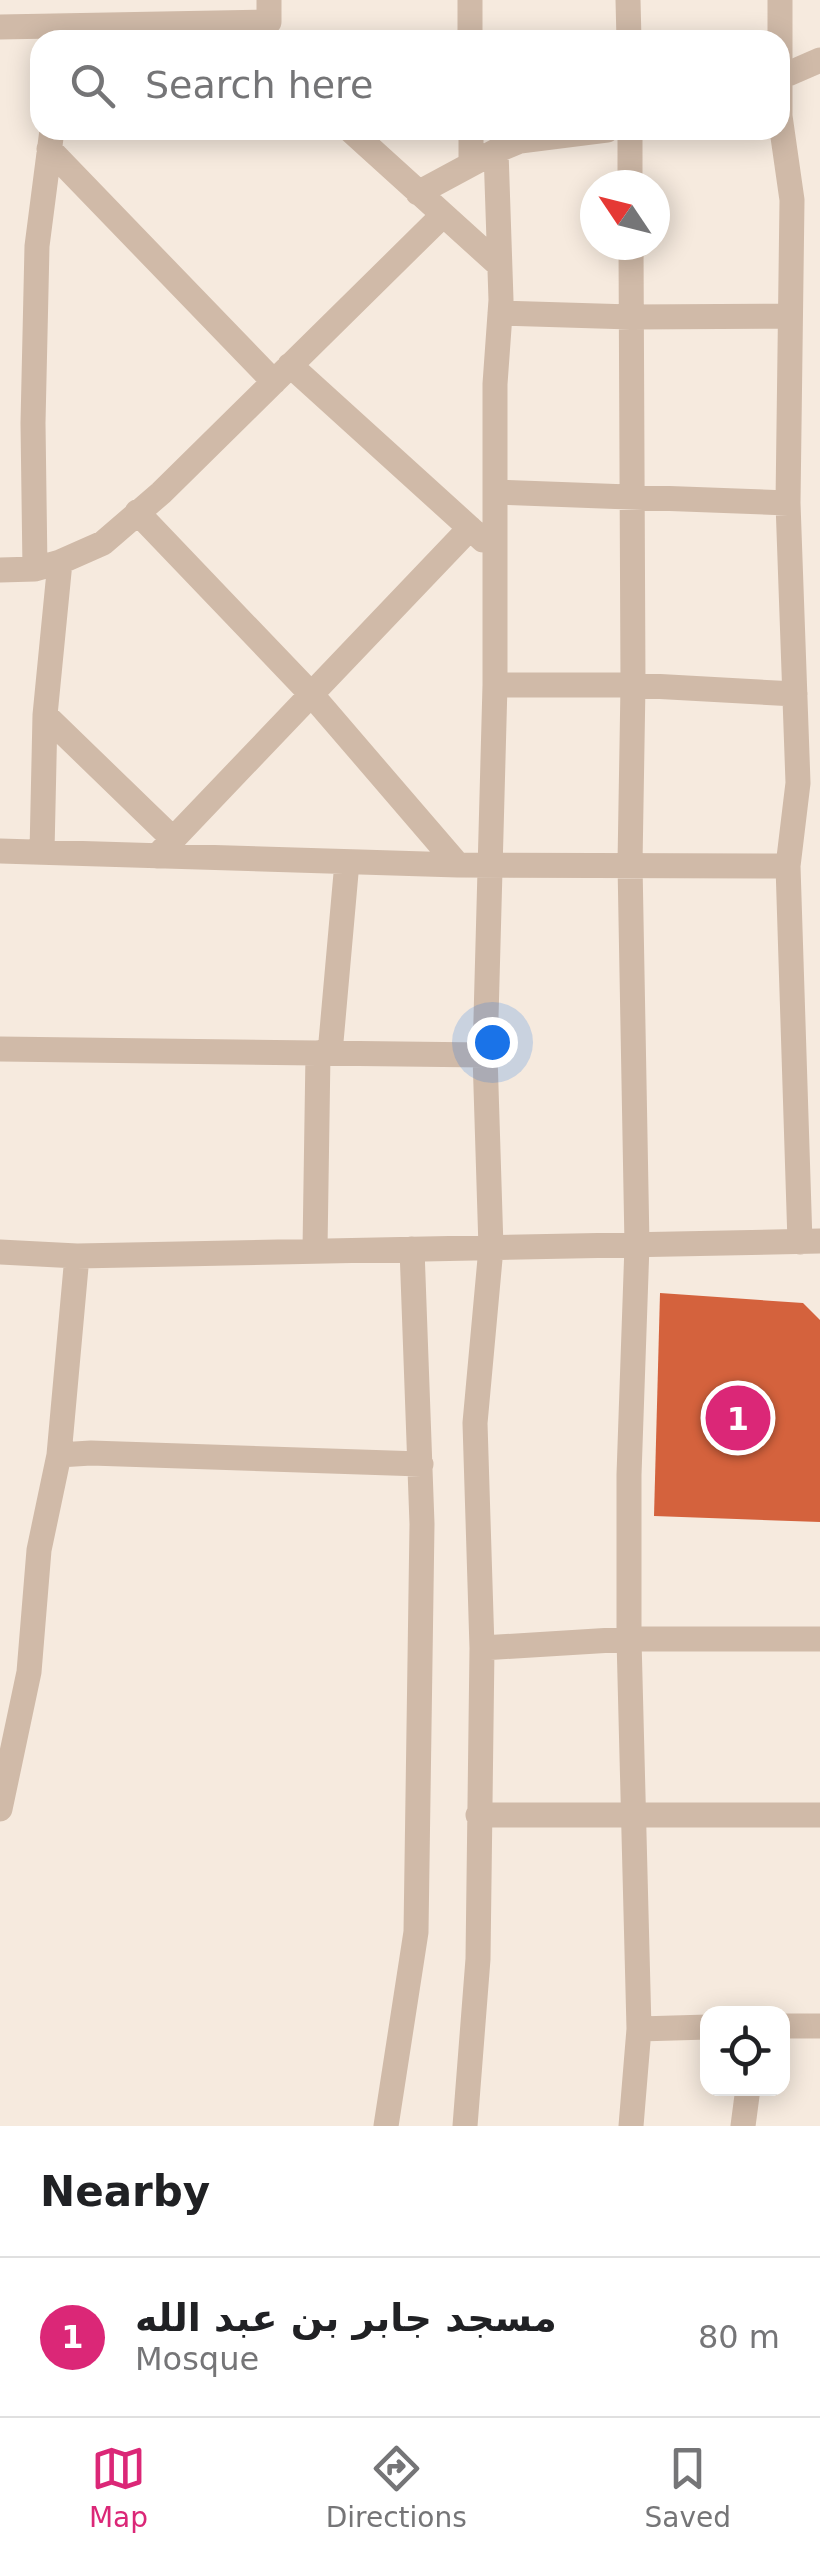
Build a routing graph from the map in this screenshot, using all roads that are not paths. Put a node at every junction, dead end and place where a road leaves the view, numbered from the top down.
1 (470, 0) edge
2 (628, 0) edge
3 (780, 0) edge
4 (123, 12) edge
5 (270, 21) edge
6 (0, 26) edge
7 (43, 30) edge
8 (70, 30) edge
9 (470, 30) edge
10 (629, 30) edge
11 (780, 30) edge
12 (820, 60) edge
13 (790, 73) edge
14 (51, 140) edge
15 (361, 140) edge
16 (471, 140) edge
17 (532, 140) edge
18 (630, 140) edge
19 (783, 140) edge
20 (496, 150) junction
21 (471, 164) junction
22 (630, 170) edge
23 (418, 193) junction
24 (442, 216) junction
25 (631, 260) edge
26 (499, 265) junction
27 (500, 313) junction
28 (790, 316) junction
29 (631, 317) junction
30 (282, 374) junction
31 (496, 492) junction
32 (632, 496) junction
33 (788, 502) junction
34 (137, 512) junction
35 (470, 528) junction
36 (494, 551) junction
37 (48, 566) junction
38 (0, 570) edge
39 (494, 684) junction
40 (633, 684) junction
41 (310, 694) junction
42 (795, 694) junction
43 (45, 714) junction
44 (808, 733) edge
45 (809, 781) edge
46 (165, 847) junction
47 (0, 851) edge
48 (42, 852) junction
49 (347, 862) junction
50 (630, 864) junction
51 (458, 865) junction
52 (490, 865) junction
53 (788, 866) junction
54 (0, 1049) edge
55 (324, 1053) junction
56 (485, 1055) junction
57 (810, 1242) edge
58 (637, 1245) junction
59 (491, 1248) junction
60 (316, 1249) junction
61 (412, 1249) junction
62 (0, 1252) edge
63 (76, 1256) junction
64 (59, 1455) junction
65 (420, 1464) junction
66 (820, 1639) edge
67 (629, 1640) junction
68 (482, 1648) junction
69 (0, 1809) edge
70 (478, 1815) junction
71 (633, 1815) junction
72 (820, 1815) edge
73 (790, 2026) edge
74 (820, 2026) edge
75 (639, 2028) junction
76 (700, 2028) edge
77 (747, 2096) edge
78 (386, 2126) edge
79 (465, 2126) edge
80 (632, 2126) edge
81 (743, 2126) edge

1 - 9 street
2 - 10 street
3 - 11 street
4 - 5 street
4 - 8 street
6 - 7 street
12 - 13 street
14 - 30 street
14 - 37 street
15 - 23 street
16 - 21 street
17 - 20 street
18 - 22 street
19 - 28 street
20 - 21 street
20 - 26 street
21 - 23 street
23 - 24 street
24 - 26 street
24 - 30 street
25 - 29 street
26 - 27 street
27 - 29 street
27 - 31 street
28 - 29 street
28 - 33 street
29 - 32 street
30 - 34 street
30 - 35 street
31 - 32 street
31 - 36 street
32 - 33 street
32 - 40 street
33 - 42 street
34 - 37 street
34 - 41 street
35 - 36 street
35 - 41 street
36 - 39 street
37 - 38 street
37 - 43 street
39 - 40 street
39 - 52 street
40 - 42 street
40 - 50 street
41 - 46 street
41 - 51 street
42 - 44 street
43 - 46 street
43 - 48 street
44 - 45 street
45 - 53 street
46 - 48 street
46 - 49 street
47 - 48 street
49 - 51 street
49 - 55 street
50 - 52 street
50 - 53 street
50 - 58 street
51 - 52 street
52 - 56 street
53 - 57 street
54 - 55 street
55 - 56 street
55 - 60 street
56 - 59 street
57 - 58 street
58 - 59 street
58 - 67 street
59 - 61 street
59 - 68 street
60 - 61 street
60 - 63 street
61 - 65 street
62 - 63 street
63 - 64 street
64 - 65 street
64 - 69 street
65 - 78 street
66 - 67 street
67 - 68 street
67 - 71 street
68 - 70 street
70 - 71 street
70 - 79 street
71 - 72 street
71 - 75 street
73 - 74 street
75 - 76 street
75 - 80 street
77 - 81 street

